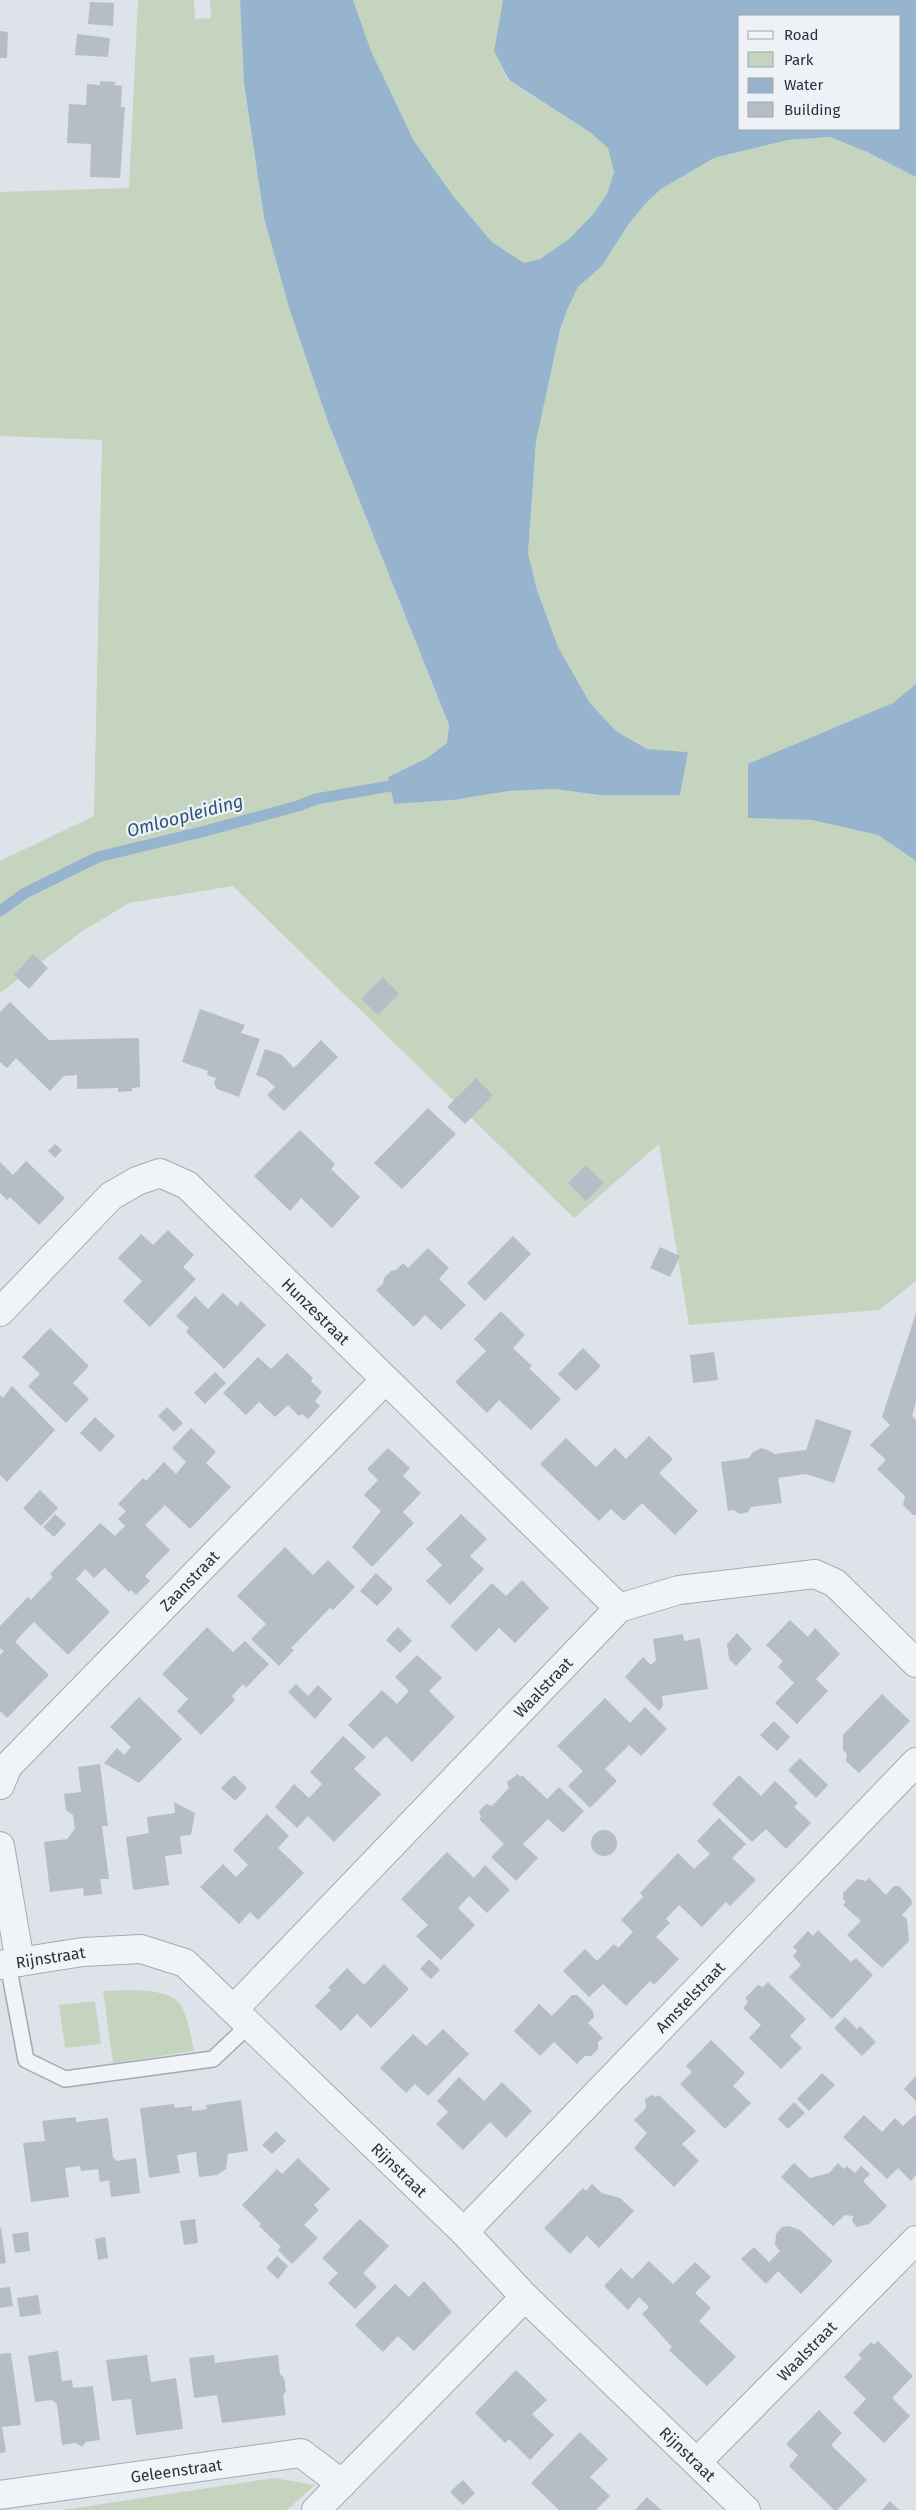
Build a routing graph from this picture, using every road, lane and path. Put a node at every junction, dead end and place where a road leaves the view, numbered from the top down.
1 (0, 1312) edge
2 (386, 1380) junction
3 (619, 1608) junction
4 (916, 1663) edge
5 (916, 1762) edge
6 (0, 1785) edge
7 (0, 1846) edge
8 (9, 1964) edge
9 (242, 2017) junction
10 (464, 2232) junction
11 (916, 2240) edge
12 (525, 2297) junction
13 (697, 2462) junction
14 (342, 2484) junction
15 (0, 2495) edge
16 (316, 2510) edge
17 (746, 2510) edge

1 - 2 street, Hunzestraat
2 - 3 street, Hunzestraat
2 - 6 street, Zaanstraat
3 - 4 street, Waalstraat
3 - 9 street, Waalstraat
5 - 10 street, Amstelstraat
7 - 8 street
8 - 9 street, Rijnstraat
8 - 9 lane
9 - 10 street, Rijnstraat
10 - 12 street, Rijnstraat
11 - 13 street, Waalstraat
12 - 13 street, Rijnstraat
12 - 14 street
13 - 17 street, Rijnstraat
14 - 15 street, Geleenstraat
14 - 16 street

